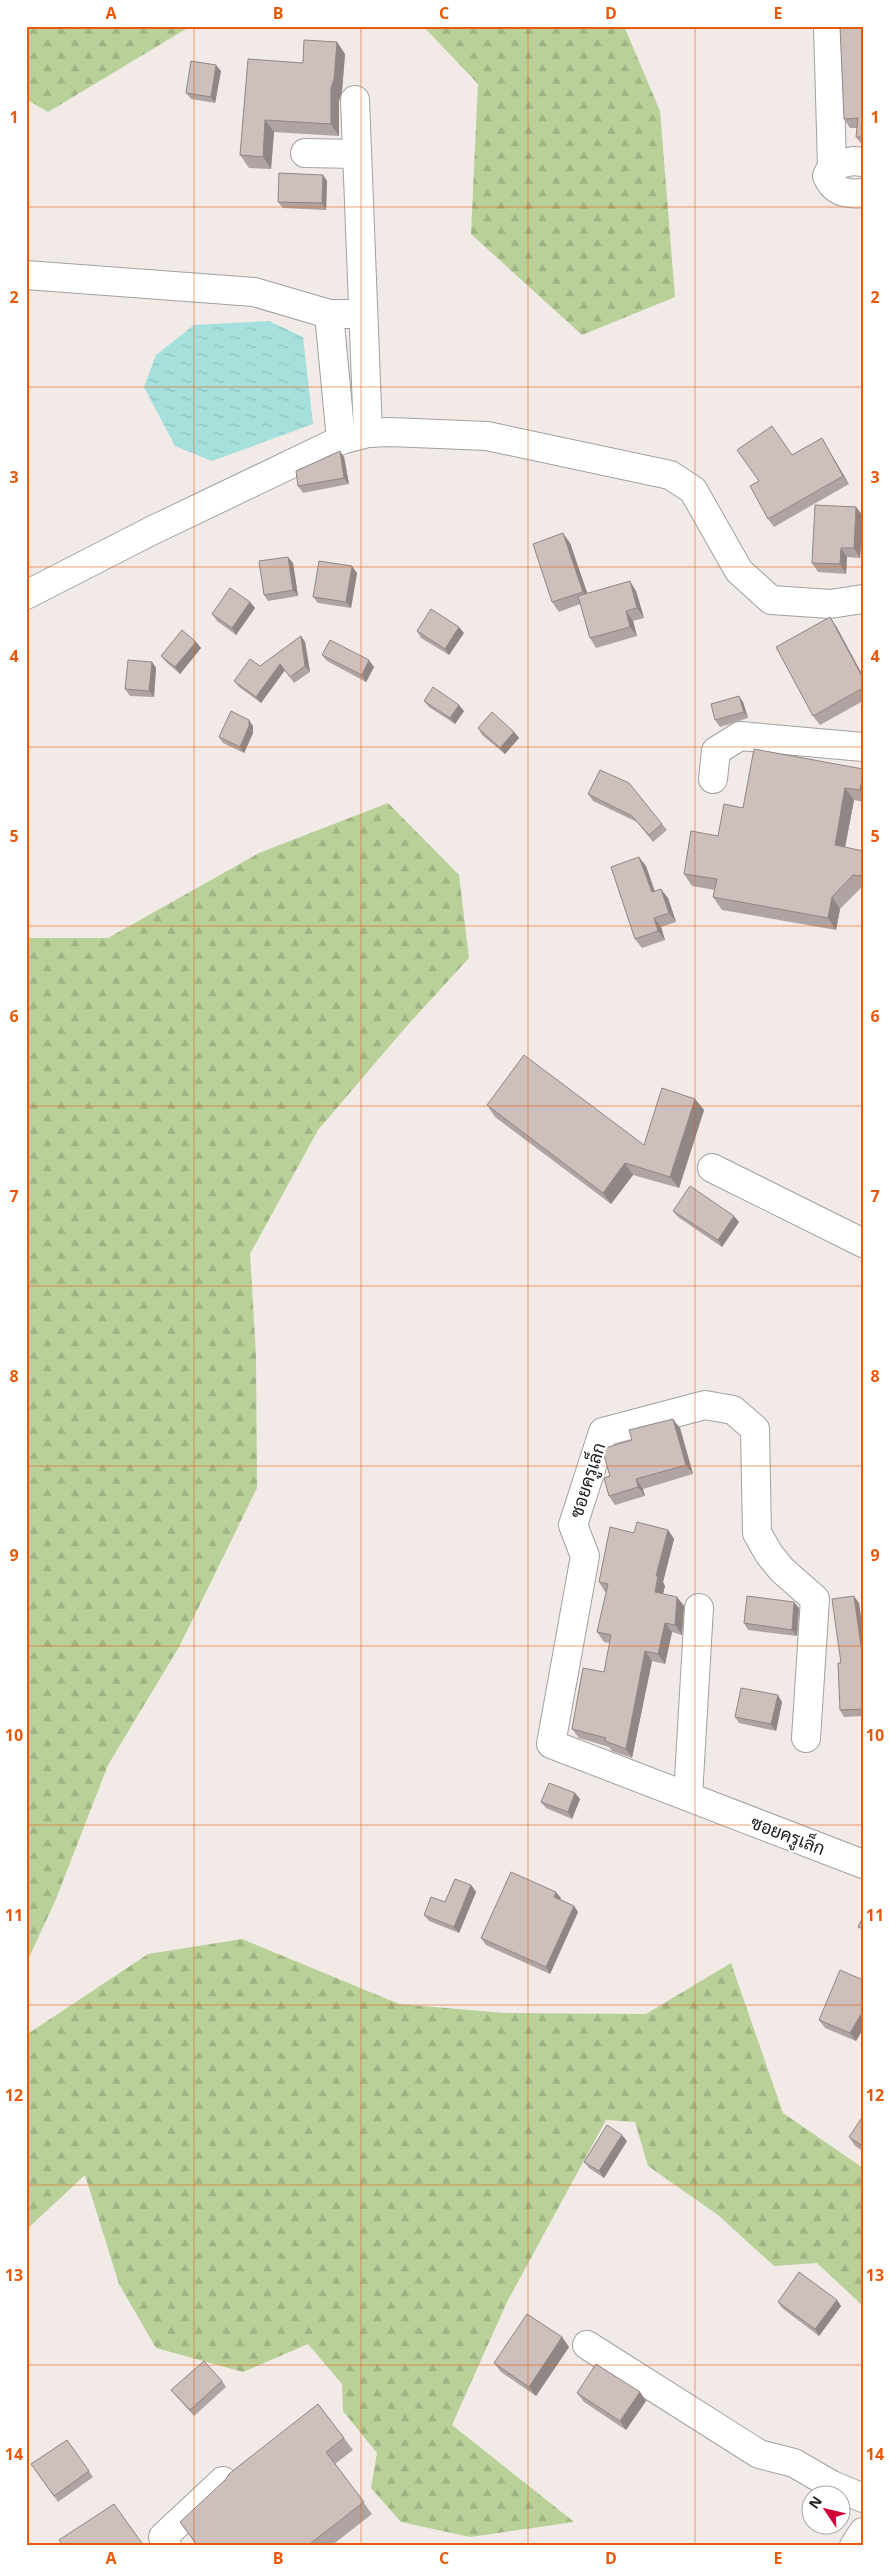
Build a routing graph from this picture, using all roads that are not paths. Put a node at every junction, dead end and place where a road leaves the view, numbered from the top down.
1 (828, 26) edge
2 (355, 100) dead end
3 (306, 153) dead end
4 (357, 154) junction
5 (863, 162) edge
6 (832, 166) junction
7 (863, 193) edge
8 (26, 275) edge
9 (330, 314) junction
10 (362, 314) junction
11 (368, 433) junction
12 (341, 440) junction
13 (26, 595) edge
14 (863, 599) edge
15 (863, 747) edge
16 (713, 779) dead end
17 (712, 1168) dead end
18 (863, 1244) edge
19 (699, 1608) dead end
20 (806, 1738) dead end
21 (688, 1796) junction
22 (863, 1864) edge
23 (588, 2345) dead end
24 (223, 2481) edge
25 (863, 2498) edge
26 (863, 2532) edge
27 (167, 2546) edge
28 (854, 2546) edge

1 - 6 street
2 - 4 street
3 - 4 street
4 - 10 street
5 - 6 street
6 - 7 street
8 - 9 street
9 - 10 street
9 - 12 street
10 - 11 street
11 - 12 street
11 - 14 street
12 - 13 street
15 - 16 street
17 - 18 street
19 - 21 street
20 - 21 street, ซอยครูเล็ก
21 - 22 street, ซอยครูเล็ก
23 - 25 street
24 - 27 street
26 - 28 street

